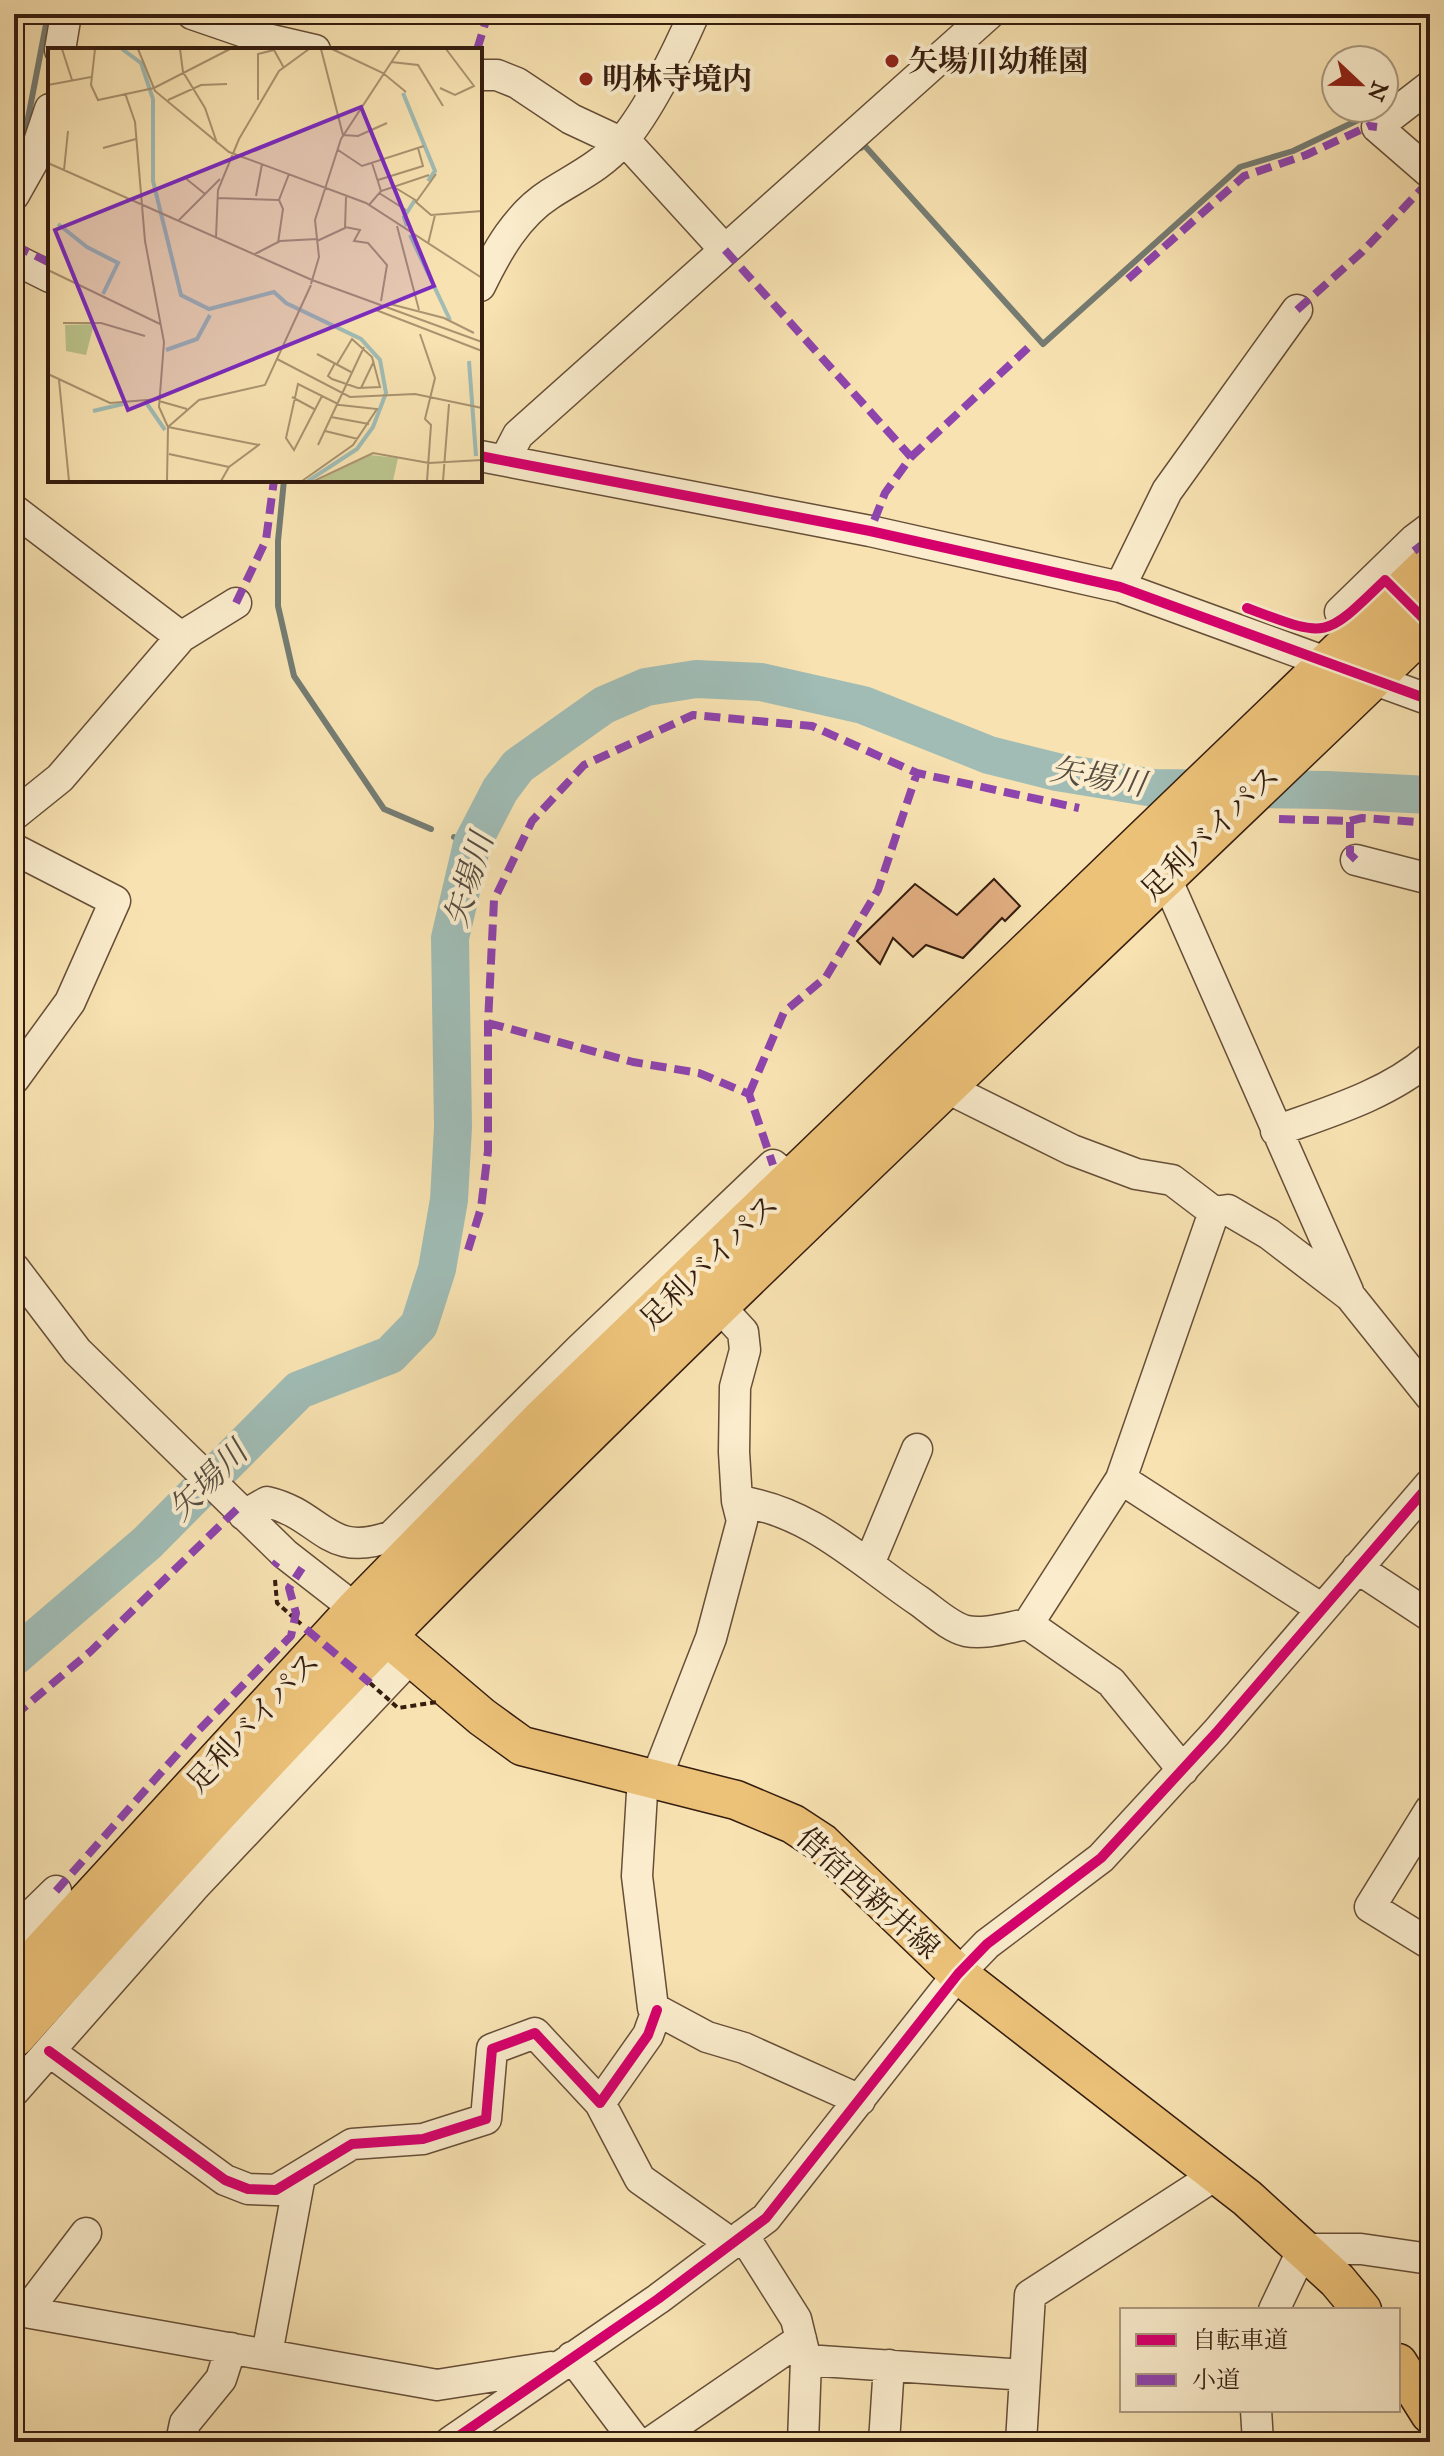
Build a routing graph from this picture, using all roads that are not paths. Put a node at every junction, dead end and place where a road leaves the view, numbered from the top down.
1 (66, 14) edge
2 (192, 14) edge
3 (694, 14) edge
4 (989, 14) edge
5 (60, 48) edge
6 (306, 48) edge
7 (482, 75) edge
8 (1430, 86) edge
9 (48, 115) edge
10 (621, 143) junction
11 (1430, 173) edge
12 (14, 195) edge
13 (725, 250) junction
14 (14, 259) edge
15 (48, 276) edge
16 (482, 282) edge
17 (1297, 310) dead end
18 (492, 458) edge
19 (14, 510) edge
20 (1430, 528) edge
21 (1430, 566) edge
22 (1120, 587) junction
23 (236, 603) dead end
24 (1340, 612) dead end
25 (1430, 622) edge
26 (181, 637) junction
27 (1327, 664) junction
28 (1373, 677) junction
29 (1430, 700) edge
30 (14, 815) edge
31 (14, 849) edge
32 (1356, 860) dead end
33 (1165, 876) junction
34 (1430, 879) edge
35 (1430, 1058) edge
36 (14, 1079) edge
37 (943, 1086) junction
38 (1276, 1131) junction
39 (793, 1181) junction
40 (1214, 1212) junction
41 (14, 1268) edge
42 (1350, 1296) junction
43 (718, 1305) junction
44 (1430, 1396) edge
45 (917, 1449) dead end
46 (1121, 1479) junction
47 (1430, 1484) edge
48 (737, 1501) junction
49 (234, 1505) junction
50 (869, 1564) junction
51 (1357, 1568) junction
52 (1322, 1609) junction
53 (1430, 1616) edge
54 (1028, 1624) junction
55 (385, 1634) junction
56 (1183, 1770) junction
57 (650, 1777) junction
58 (1430, 1810) edge
59 (72, 1896) junction
60 (14, 1932) edge
61 (1430, 1944) edge
62 (14, 1969) edge
63 (958, 1974) junction
64 (14, 1984) edge
65 (657, 2010) junction
66 (26, 2048) edge
67 (14, 2091) edge
68 (860, 2100) junction
69 (600, 2103) junction
70 (1217, 2174) junction
71 (300, 2176) junction
72 (86, 2233) dead end
73 (737, 2240) junction
74 (1303, 2249) junction
75 (1430, 2259) edge
76 (1275, 2308) edge
77 (1360, 2308) edge
78 (20, 2311) edge
79 (231, 2348) junction
80 (803, 2349) junction
81 (267, 2354) junction
82 (566, 2361) junction
83 (1400, 2363) edge
84 (889, 2365) junction
85 (1400, 2365) edge
86 (1025, 2375) junction
87 (1430, 2377) edge
88 (1256, 2412) edge
89 (1430, 2414) edge
90 (181, 2442) edge
91 (450, 2442) edge
92 (636, 2442) edge
93 (651, 2442) edge
94 (803, 2442) edge
95 (884, 2442) edge
96 (1021, 2442) edge
97 (1258, 2442) edge

1 - 5 street
2 - 6 street
3 - 10 street
4 - 13 street
7 - 10 street
8 - 11 street
9 - 12 street
10 - 13 street
10 - 16 street
13 - 18 street
14 - 15 street
17 - 22 street
18 - 22 street
19 - 26 street
20 - 24 street
21 - 27 highway, 足利バイパス
22 - 27 street
23 - 26 street
25 - 28 highway, 足利バイパス
26 - 30 street
27 - 28 street
27 - 39 highway, 足利バイパス
28 - 29 street
28 - 33 highway, 足利バイパス
31 - 36 street
32 - 34 street
33 - 37 highway, 足利バイパス
33 - 38 street
35 - 38 street
37 - 40 street
37 - 43 highway, 足利バイパス
38 - 42 street
39 - 49 street
39 - 55 highway, 足利バイパス
40 - 42 street
40 - 46 street
41 - 49 street
42 - 44 street
43 - 48 street
43 - 55 highway, 足利バイパス
45 - 50 street
46 - 52 street
46 - 54 street
47 - 51 street
48 - 50 street
48 - 57 street
49 - 55 street
50 - 54 street
51 - 52 street
51 - 53 street
52 - 56 street
54 - 56 street
55 - 57 main road, 借宿西新井線
55 - 59 highway, 足利バイパス
55 - 66 highway, 足利バイパス
55 - 66 street
56 - 63 street
57 - 63 main road, 借宿西新井線
57 - 65 street
58 - 61 street
59 - 60 street
59 - 62 highway
59 - 64 highway, 足利バイパス
63 - 68 street
63 - 70 main road, 借宿西新井線
65 - 68 street
65 - 69 street
66 - 67 street
66 - 71 street
68 - 73 street
69 - 71 street
69 - 73 street
70 - 74 main road, 借宿西新井線
70 - 86 street
71 - 81 street
72 - 78 street
73 - 80 street
73 - 82 street
74 - 75 street
74 - 76 street
74 - 77 main road, 借宿西新井線
78 - 79 street
79 - 81 street
79 - 90 street
80 - 84 street
80 - 93 street
80 - 94 street
81 - 82 street
82 - 91 street
82 - 92 street
83 - 87 street
84 - 86 street
84 - 95 street
85 - 89 main road
86 - 96 street
88 - 97 street

